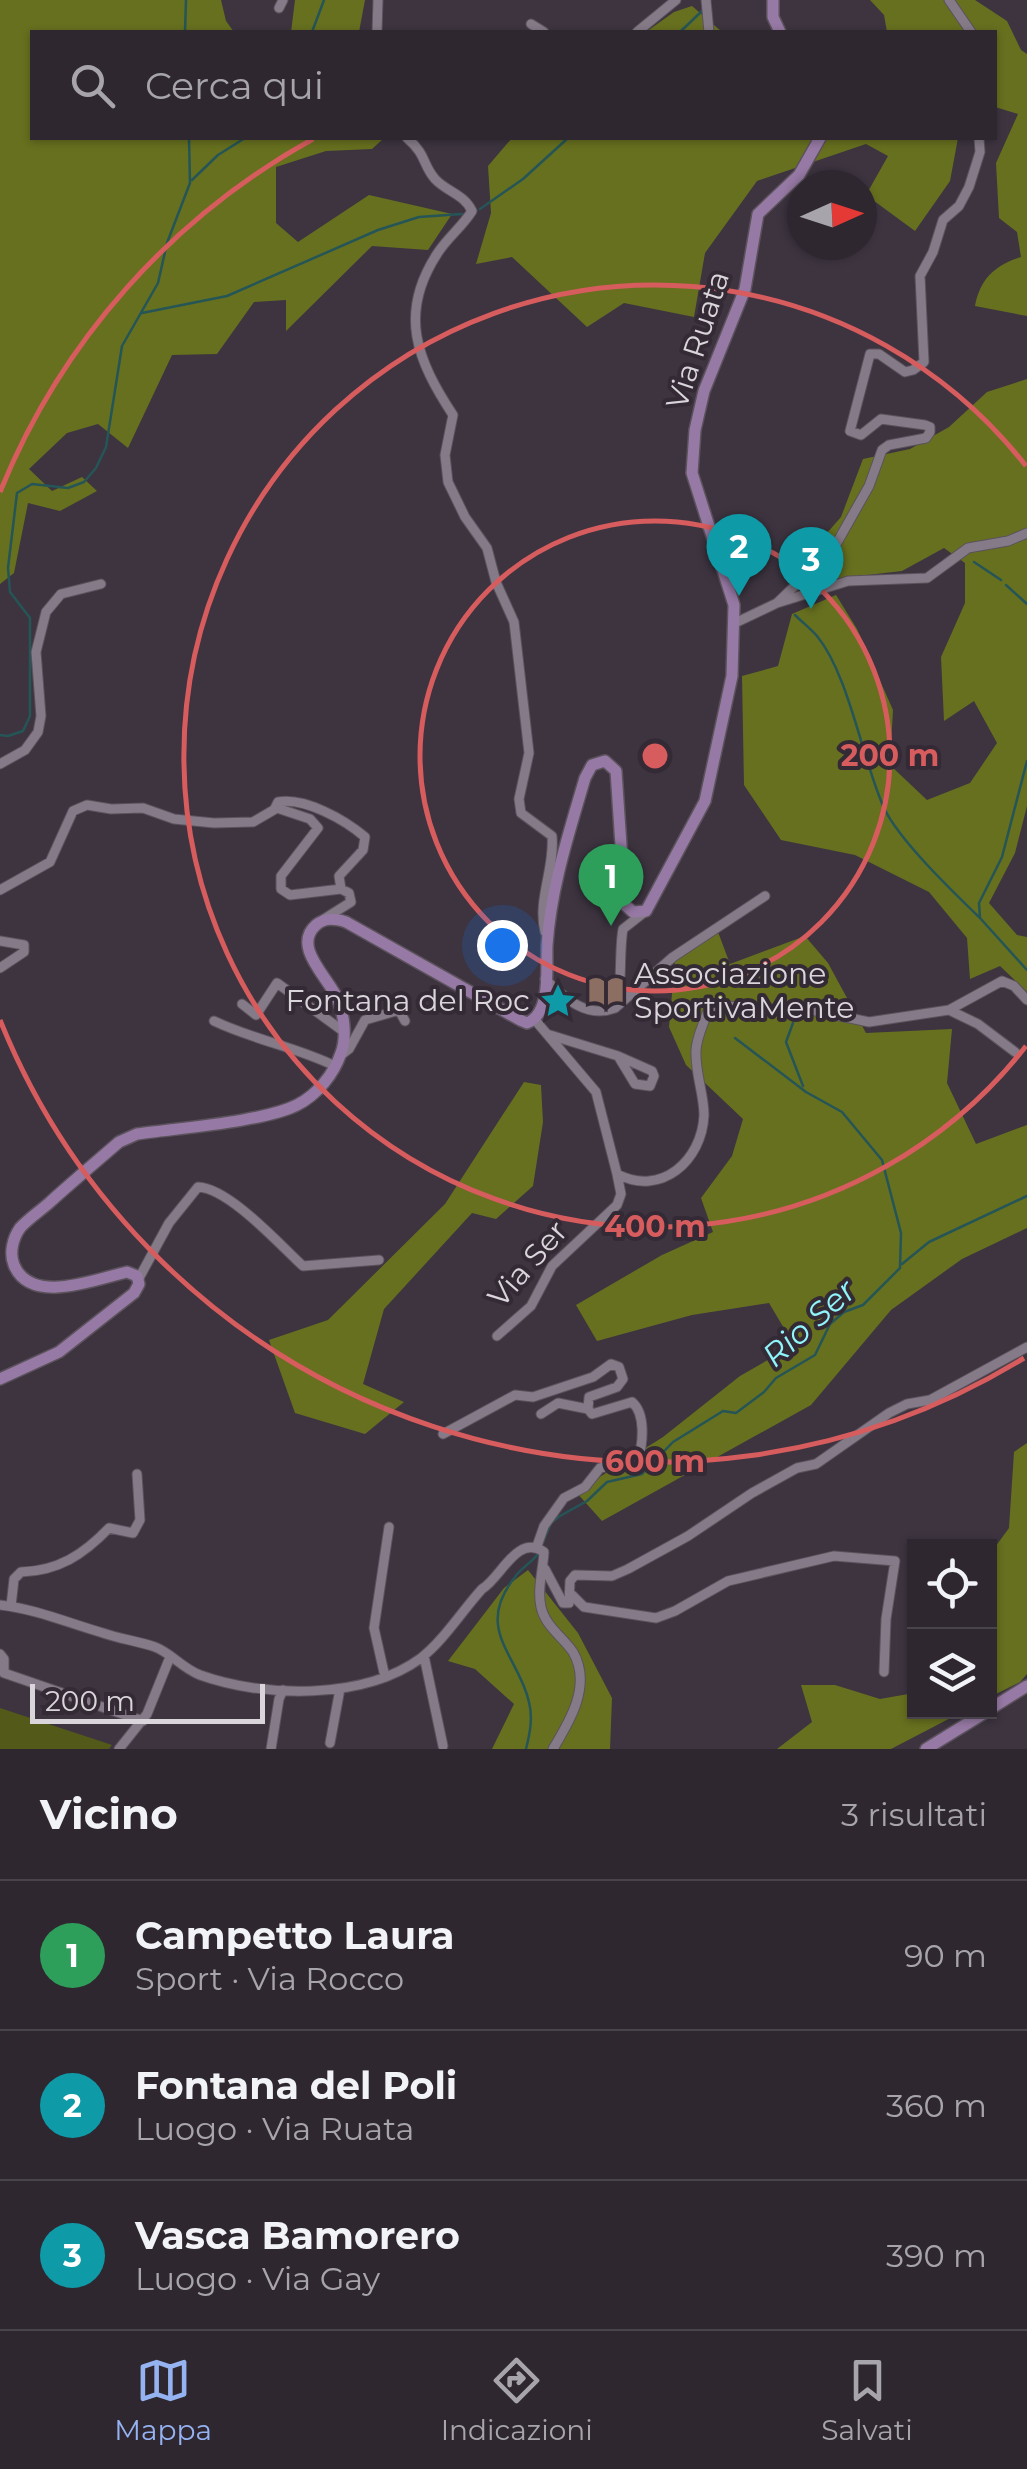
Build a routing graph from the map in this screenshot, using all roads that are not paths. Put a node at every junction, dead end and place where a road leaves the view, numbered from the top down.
1 (378, 0) edge
2 (676, 0) edge
3 (706, 0) edge
4 (773, 0) edge
5 (950, 0) edge
6 (531, 24) dead end
7 (377, 30) edge
8 (541, 30) edge
9 (638, 30) edge
10 (709, 30) edge
11 (779, 30) edge
12 (970, 30) edge
13 (409, 140) edge
14 (817, 140) edge
15 (979, 140) edge
16 (1027, 533) edge
17 (101, 584) dead end
18 (777, 602) junction
19 (735, 624) junction
20 (0, 764) edge
21 (275, 808) junction
22 (342, 889) junction
23 (0, 890) edge
24 (765, 896) dead end
25 (646, 911) junction
26 (315, 926) junction
27 (548, 939) junction
28 (0, 941) edge
29 (0, 968) edge
30 (545, 979) junction
31 (1027, 1000) edge
32 (242, 1004) dead end
33 (616, 1008) junction
34 (950, 1010) junction
35 (534, 1020) junction
36 (214, 1021) dead end
37 (404, 1021) dead end
38 (343, 1031) junction
39 (547, 1034) junction
40 (1016, 1052) dead end
41 (618, 1056) dead end
42 (338, 1061) junction
43 (617, 1174) junction
44 (379, 1260) dead end
45 (138, 1280) junction
46 (497, 1336) dead end
47 (1027, 1347) edge
48 (0, 1379) edge
49 (588, 1409) junction
50 (541, 1414) dead end
51 (443, 1434) dead end
52 (138, 1474) dead end
53 (389, 1526) dead end
54 (539, 1548) junction
55 (543, 1566) junction
56 (572, 1595) junction
57 (5, 1605) edge
58 (0, 1654) edge
59 (424, 1656) junction
60 (170, 1658) junction
61 (884, 1672) dead end
62 (385, 1677) junction
63 (1027, 1686) edge
64 (340, 1689) junction
65 (283, 1690) junction
66 (997, 1704) edge
67 (974, 1719) edge
68 (143, 1720) junction
69 (330, 1744) dead end
70 (444, 1746) dead end
71 (119, 1749) edge
72 (271, 1749) edge
73 (554, 1749) edge
74 (926, 1749) edge

1 - 7 street
2 - 9 street
3 - 10 street
4 - 11 street
5 - 12 street
6 - 8 street
13 - 27 street
14 - 19 street, Via Ruata
15 - 18 street
16 - 18 street
17 - 20 street
18 - 19 street
19 - 25 street, Via Ruata
21 - 22 street
21 - 22 street
21 - 23 street
22 - 26 street
24 - 33 street
25 - 27 street
25 - 33 street
26 - 35 street
26 - 38 street
27 - 30 street
28 - 29 street
30 - 33 street
30 - 35 street
31 - 34 street
32 - 38 street
34 - 40 street
34 - 43 street
35 - 39 street
36 - 42 street
37 - 42 street
38 - 42 street
39 - 41 street
39 - 43 street
42 - 45 street
43 - 46 street, Via Ser
44 - 45 street
45 - 48 street
47 - 56 street
49 - 50 street
49 - 51 street
49 - 54 street
52 - 57 street
53 - 62 street
54 - 55 street
54 - 59 street
55 - 56 street
55 - 73 street
56 - 61 street
57 - 60 street
58 - 68 street
59 - 62 street
59 - 70 street
60 - 65 street
60 - 68 street
62 - 64 street
63 - 66 street
64 - 65 street
64 - 69 street
65 - 72 street
67 - 74 street
68 - 71 street

